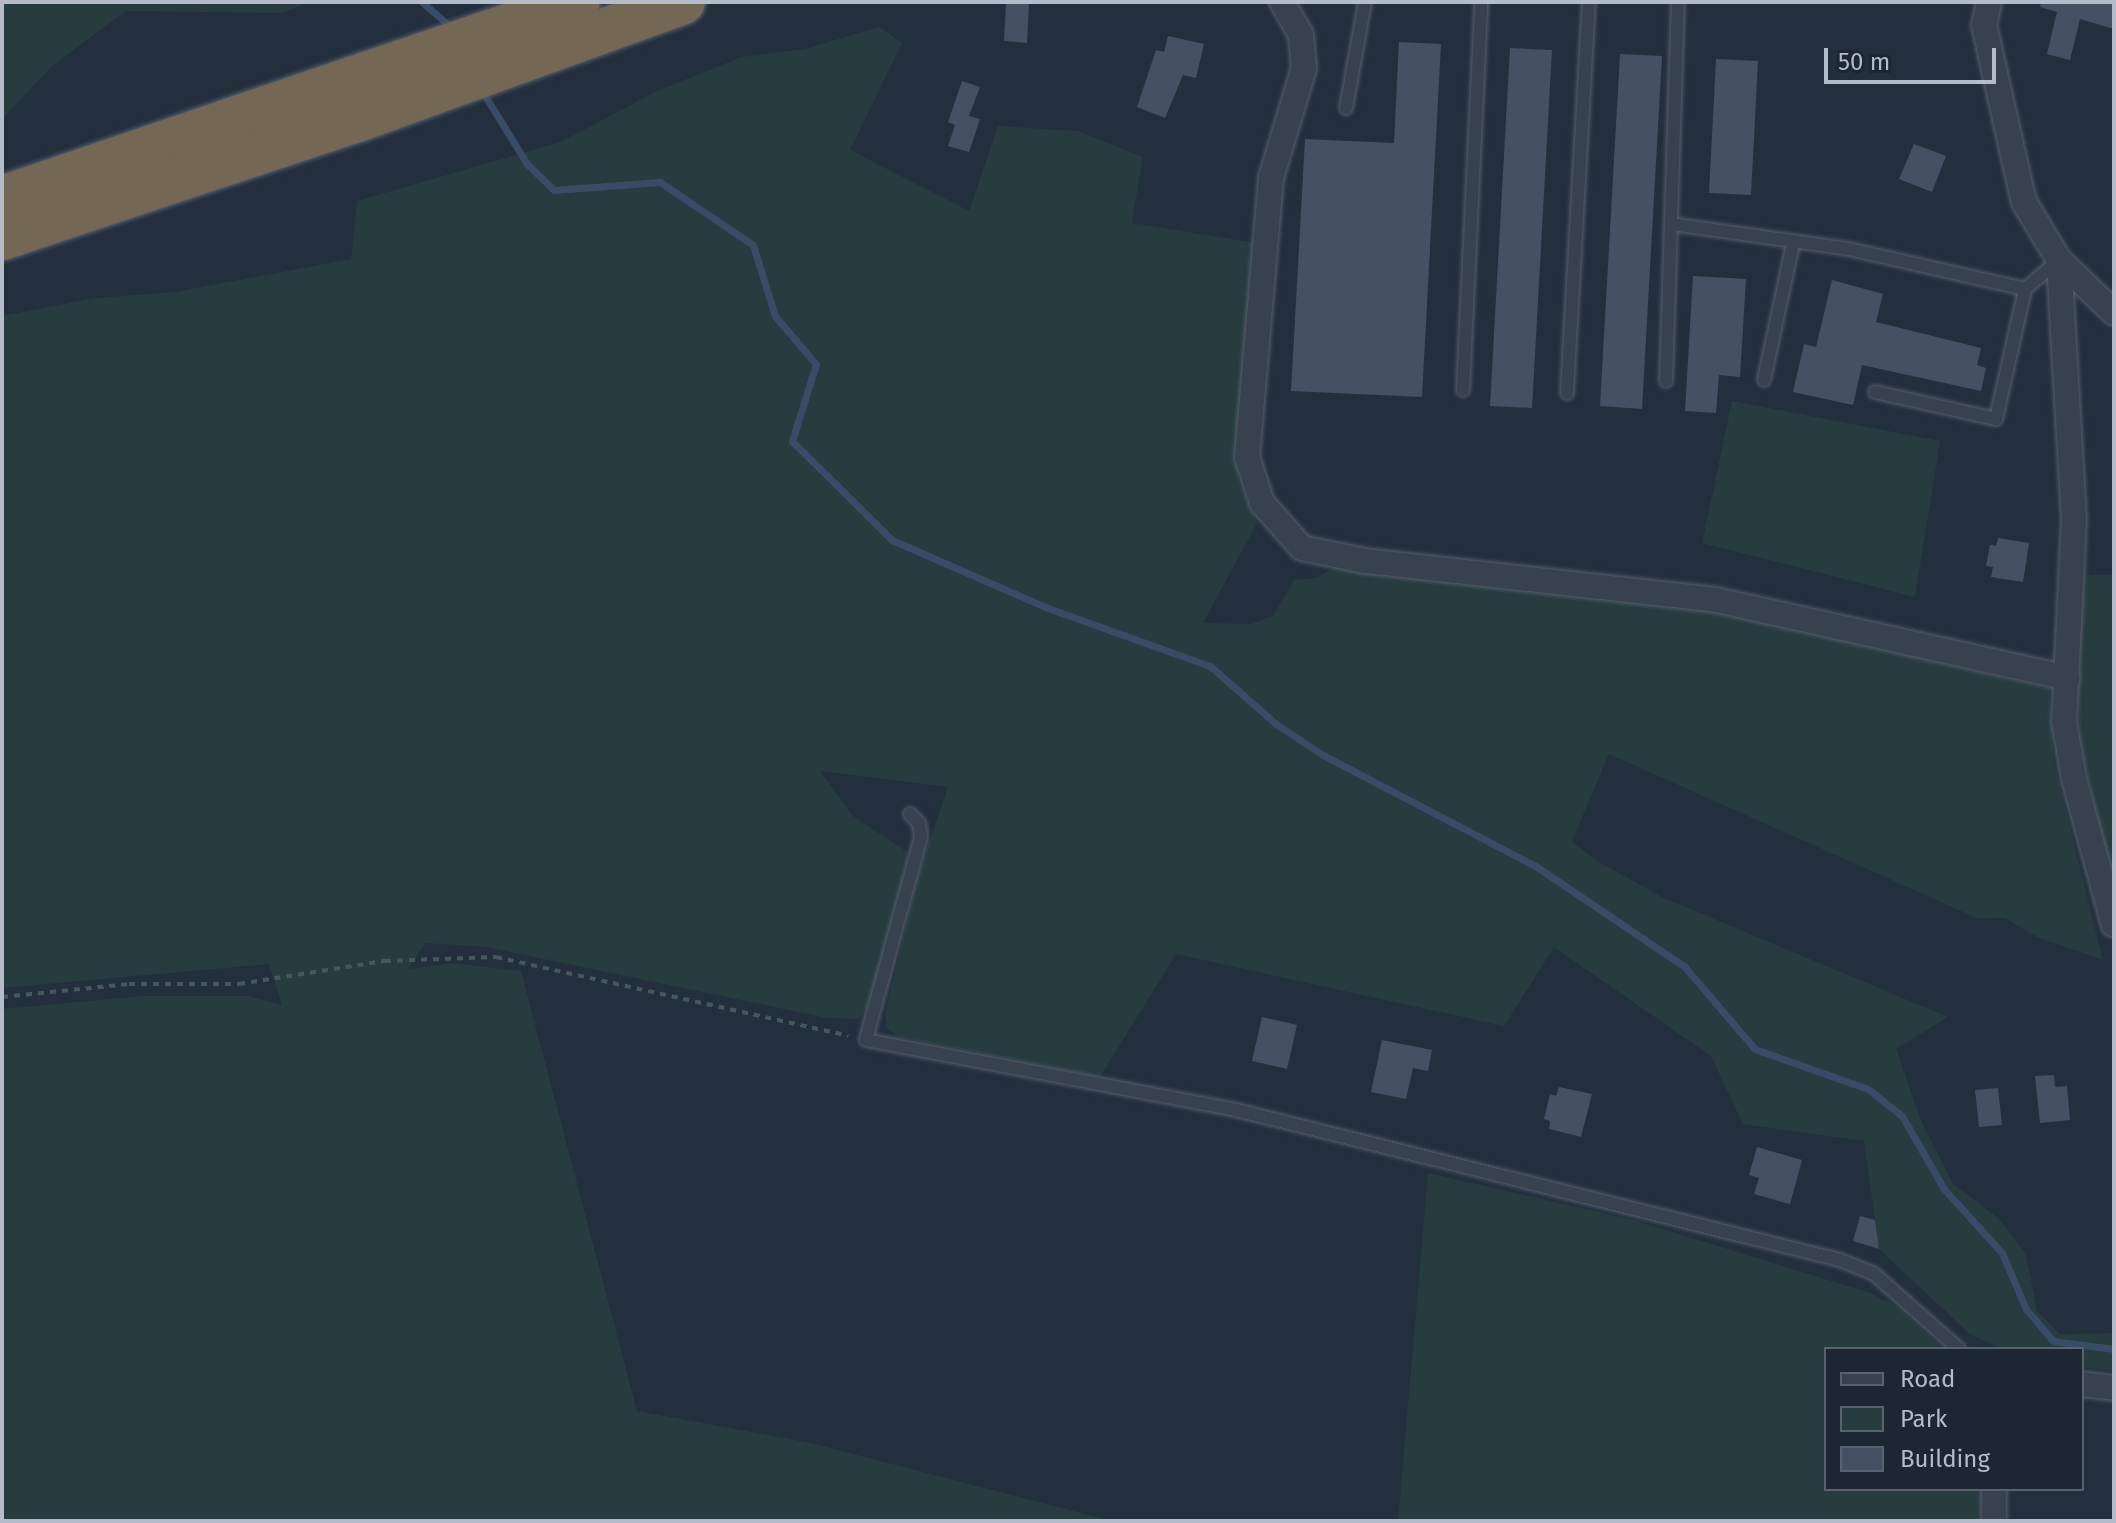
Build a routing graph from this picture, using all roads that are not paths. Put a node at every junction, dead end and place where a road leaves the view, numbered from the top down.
1 (683, 2) edge
2 (1282, 2) edge
3 (1365, 2) edge
4 (1481, 2) edge
5 (1589, 2) edge
6 (1678, 2) edge
7 (1989, 2) edge
8 (570, 19) edge
9 (357, 100) junction
10 (1346, 108) dead end
11 (2, 198) edge
12 (1671, 224) junction
13 (2, 238) edge
14 (1793, 243) junction
15 (2059, 260) junction
16 (2025, 289) junction
17 (2114, 313) edge
18 (1764, 380) dead end
19 (1666, 381) dead end
20 (1463, 390) dead end
21 (1875, 392) dead end
22 (1567, 393) dead end
23 (2067, 678) junction
24 (910, 814) dead end
25 (2114, 925) edge
26 (1957, 1347) edge
27 (2084, 1384) edge
28 (2114, 1388) edge
29 (1994, 1491) edge
30 (1994, 1521) edge

1 - 8 highway
2 - 23 street
3 - 10 lane
4 - 20 lane
5 - 22 lane
6 - 12 lane
7 - 15 street
8 - 9 highway
9 - 11 highway
9 - 13 highway
12 - 14 lane
12 - 19 lane
14 - 16 lane
14 - 18 lane
15 - 16 lane
15 - 17 street
15 - 23 street
16 - 21 lane
23 - 25 street
24 - 26 lane
27 - 28 street
29 - 30 street

